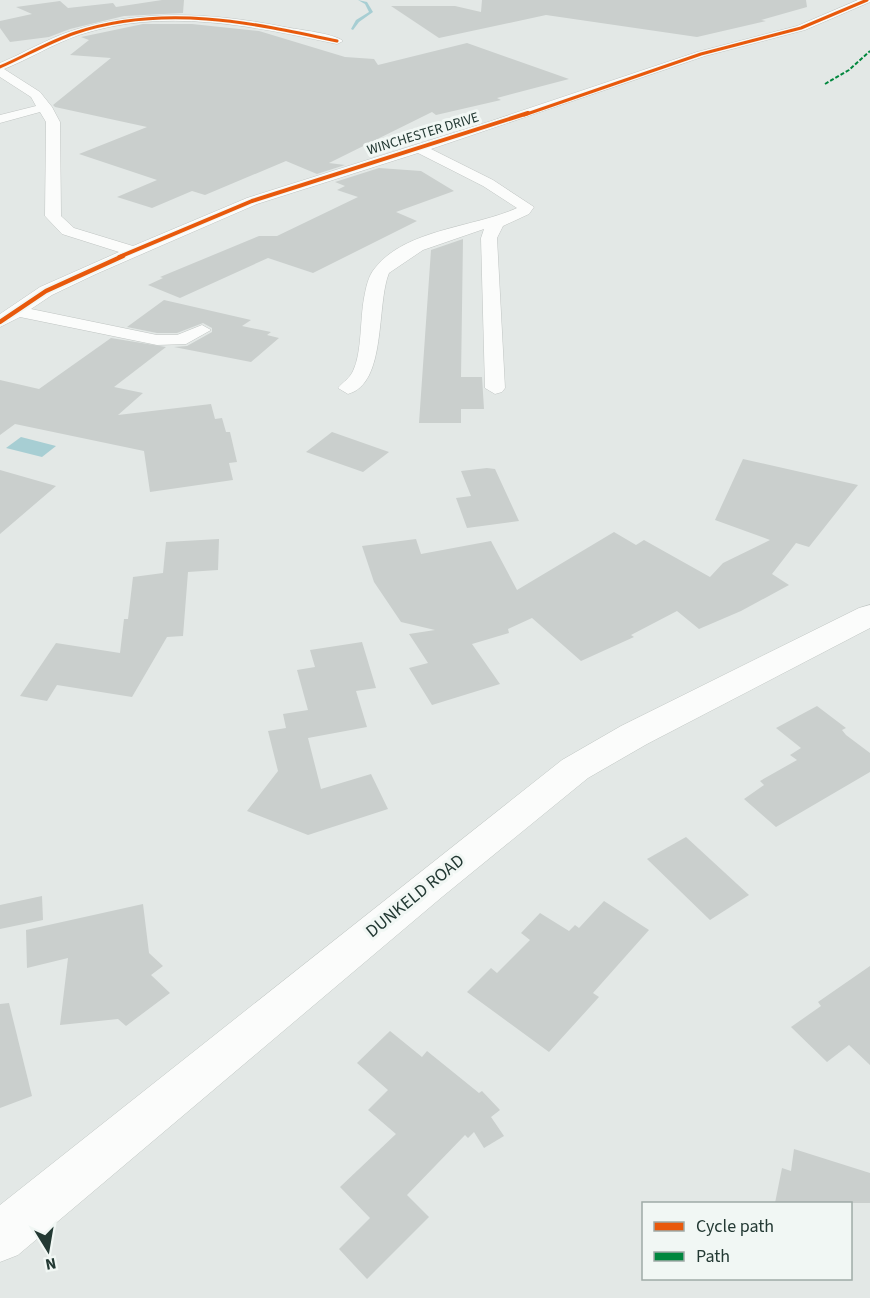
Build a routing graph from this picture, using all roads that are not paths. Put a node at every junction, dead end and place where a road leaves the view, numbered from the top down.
1 (867, 0) edge
2 (337, 41) dead end
3 (0, 67) edge
4 (0, 72) edge
5 (46, 107) junction
6 (0, 119) edge
7 (418, 148) junction
8 (497, 224) junction
9 (134, 250) junction
10 (17, 311) junction
11 (0, 322) edge
12 (202, 330) dead end
13 (348, 388) dead end
14 (495, 388) dead end
15 (870, 615) edge
16 (0, 1237) edge

1 - 7 street, WINCHESTER DRIVE
2 - 3 street
4 - 5 street
5 - 6 street
5 - 9 street
7 - 8 street
7 - 9 street, WINCHESTER DRIVE
8 - 13 street
8 - 14 street
9 - 10 street, WINCHESTER DRIVE
10 - 11 street, WINCHESTER DRIVE
10 - 12 street
15 - 16 main road, DUNKELD ROAD

